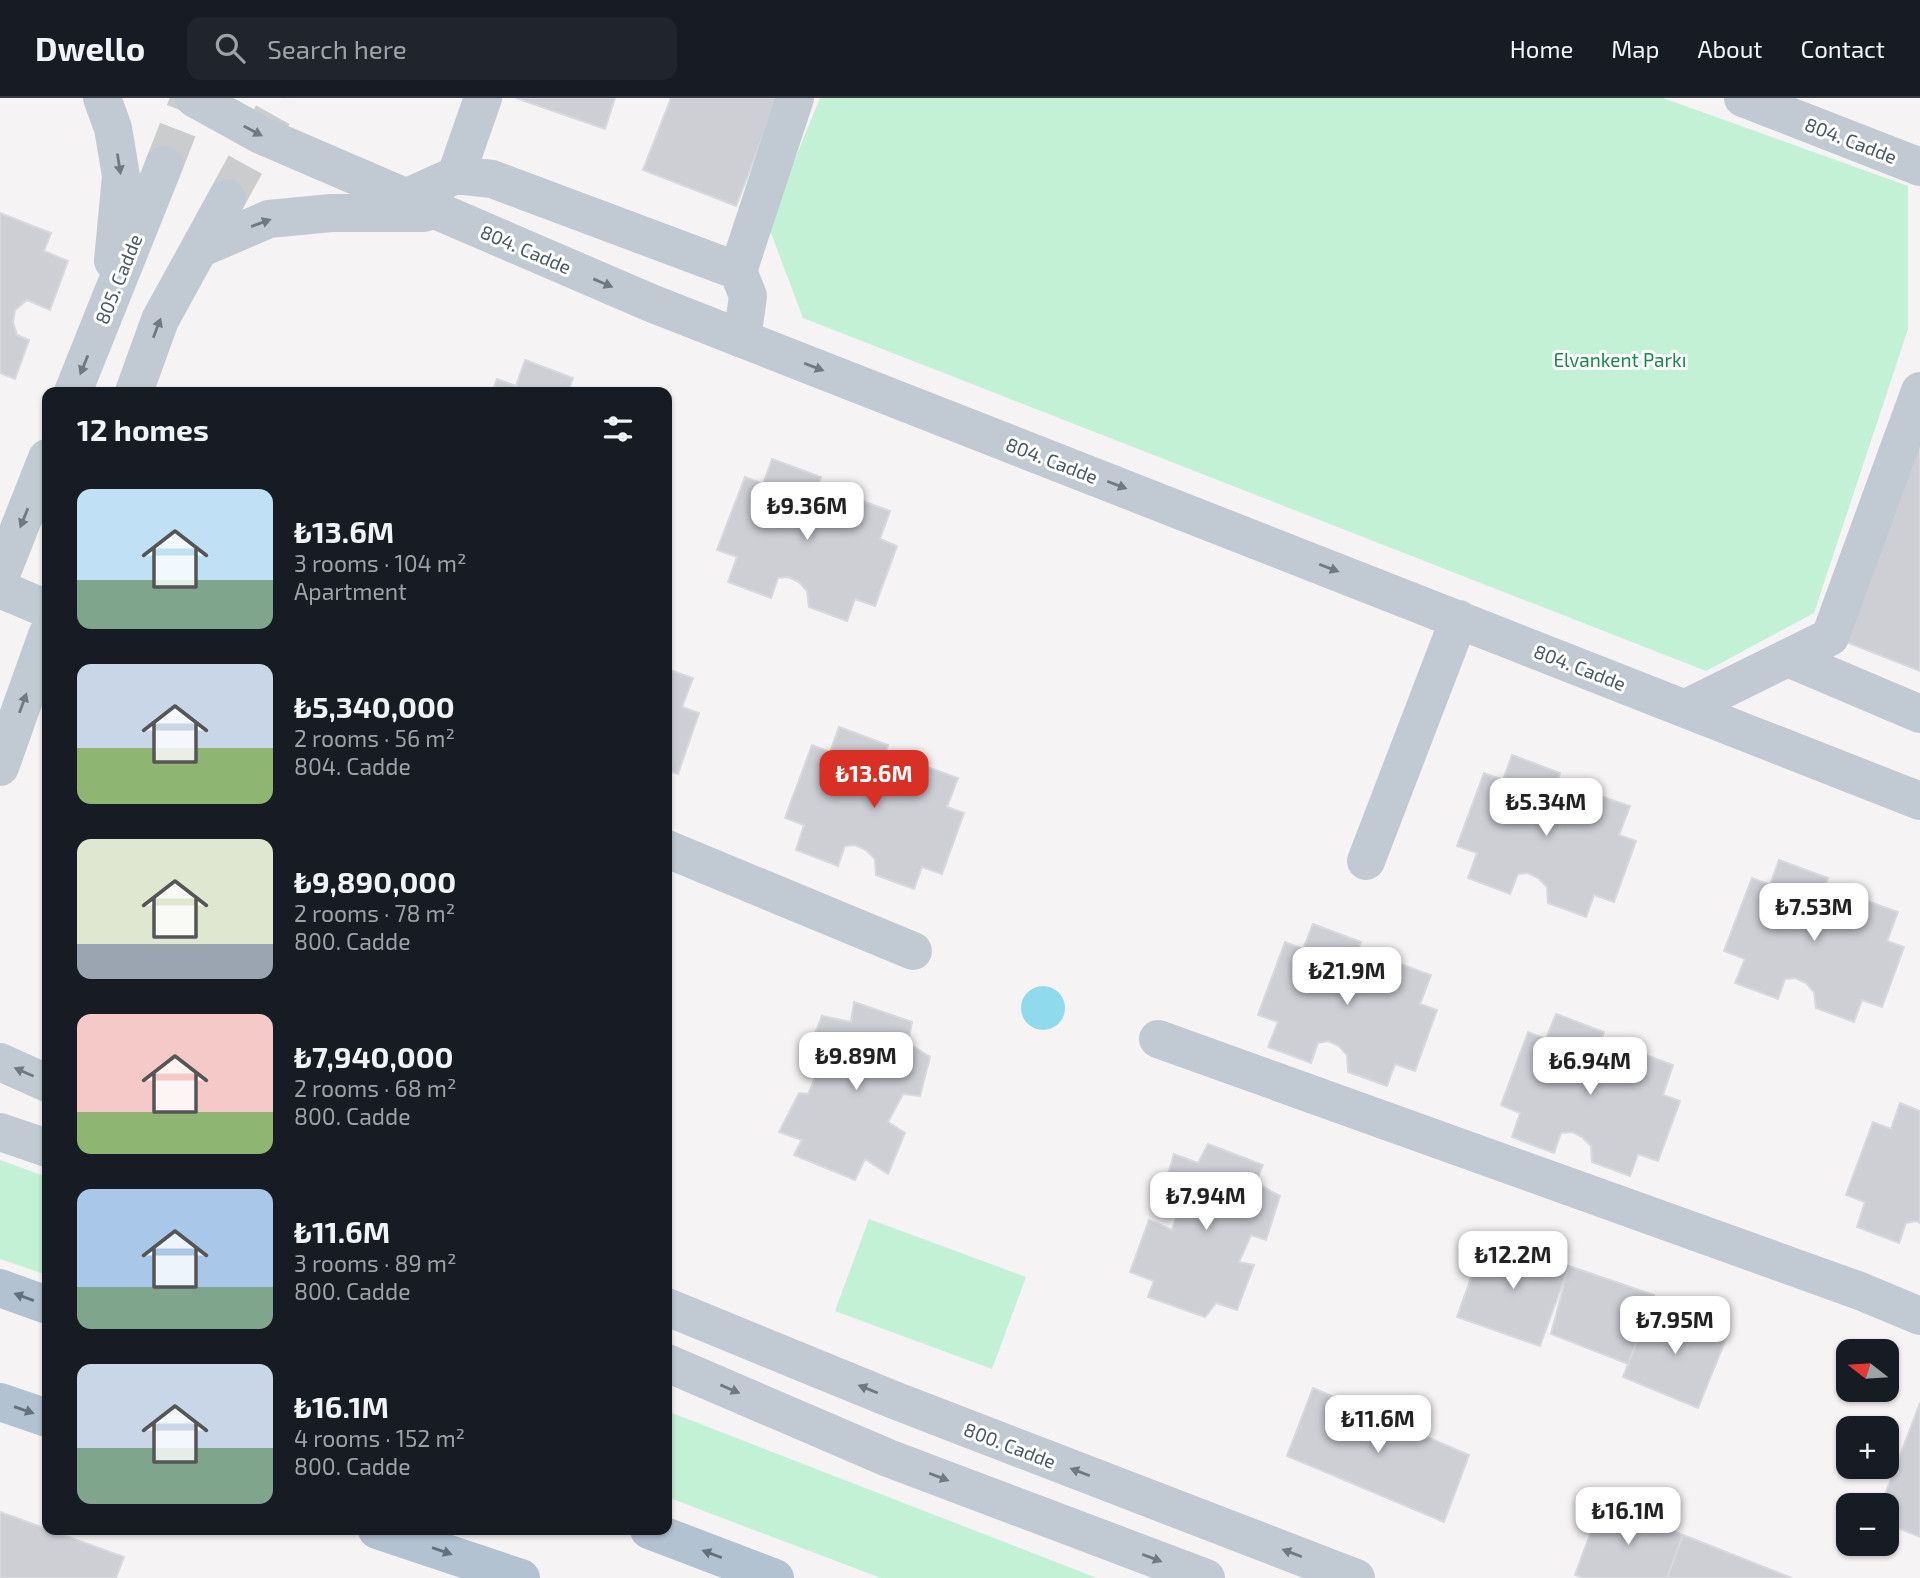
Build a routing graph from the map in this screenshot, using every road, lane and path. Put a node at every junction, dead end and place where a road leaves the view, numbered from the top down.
1 (102, 98) edge
2 (194, 98) edge
3 (482, 98) edge
4 (795, 98) edge
5 (1743, 98) edge
6 (164, 166) tunnel mouth
7 (1920, 167) edge
8 (456, 175) junction
9 (227, 198) tunnel mouth
10 (405, 198) junction
11 (442, 213) junction
12 (199, 249) junction
13 (738, 271) junction
14 (109, 303) junction
15 (742, 339) junction
16 (76, 387) edge
17 (136, 387) edge
18 (1920, 391) edge
19 (42, 471) edge
20 (0, 577) edge
21 (0, 589) edge
22 (42, 607) edge
23 (1459, 619) junction
24 (42, 649) edge
25 (1788, 658) junction
26 (1686, 708) junction
27 (1920, 714) edge
28 (0, 767) edge
29 (1920, 801) edge
30 (672, 851) edge
31 (1366, 861) dead end
32 (913, 951) dead end
33 (1158, 1040) dead end
34 (0, 1062) edge
35 (42, 1081) edge
36 (0, 1132) edge
37 (42, 1146) edge
38 (0, 1288) edge
39 (42, 1303) edge
40 (672, 1309) edge
41 (1920, 1316) edge
42 (672, 1365) edge
43 (0, 1402) edge
44 (42, 1416) edge
45 (392, 1535) edge
46 (662, 1535) edge
47 (521, 1578) edge
48 (775, 1578) edge
49 (1206, 1578) edge
50 (1356, 1578) edge

1 -> 14 street
2 -> 10 street, 804. Cadde
3 - 8 street
4 - 13 street
5 - 7 street, 804. Cadde
6 - 14 street, 805. Cadde
8 - 10 street
8 - 13 street
9 - 12 street
10 - 11 street, 804. Cadde
12 -> 11 street
11 -> 15 street, 804. Cadde
17 -> 12 street
13 - 15 street
14 -> 16 street, 805. Cadde
15 -> 23 street, 804. Cadde
18 - 25 street
19 -> 20 street
21 - 22 street
23 - 26 street, 804. Cadde
23 - 31 street
28 -> 24 street
25 - 26 street
25 - 27 street
26 - 29 street, 804. Cadde
30 - 32 street
33 - 41 street
35 -> 34 street
36 - 37 street
39 -> 38 main road
50 -> 40 street, 800. Cadde
42 -> 49 street
43 -> 44 main road
45 -> 47 main road
48 -> 46 main road

